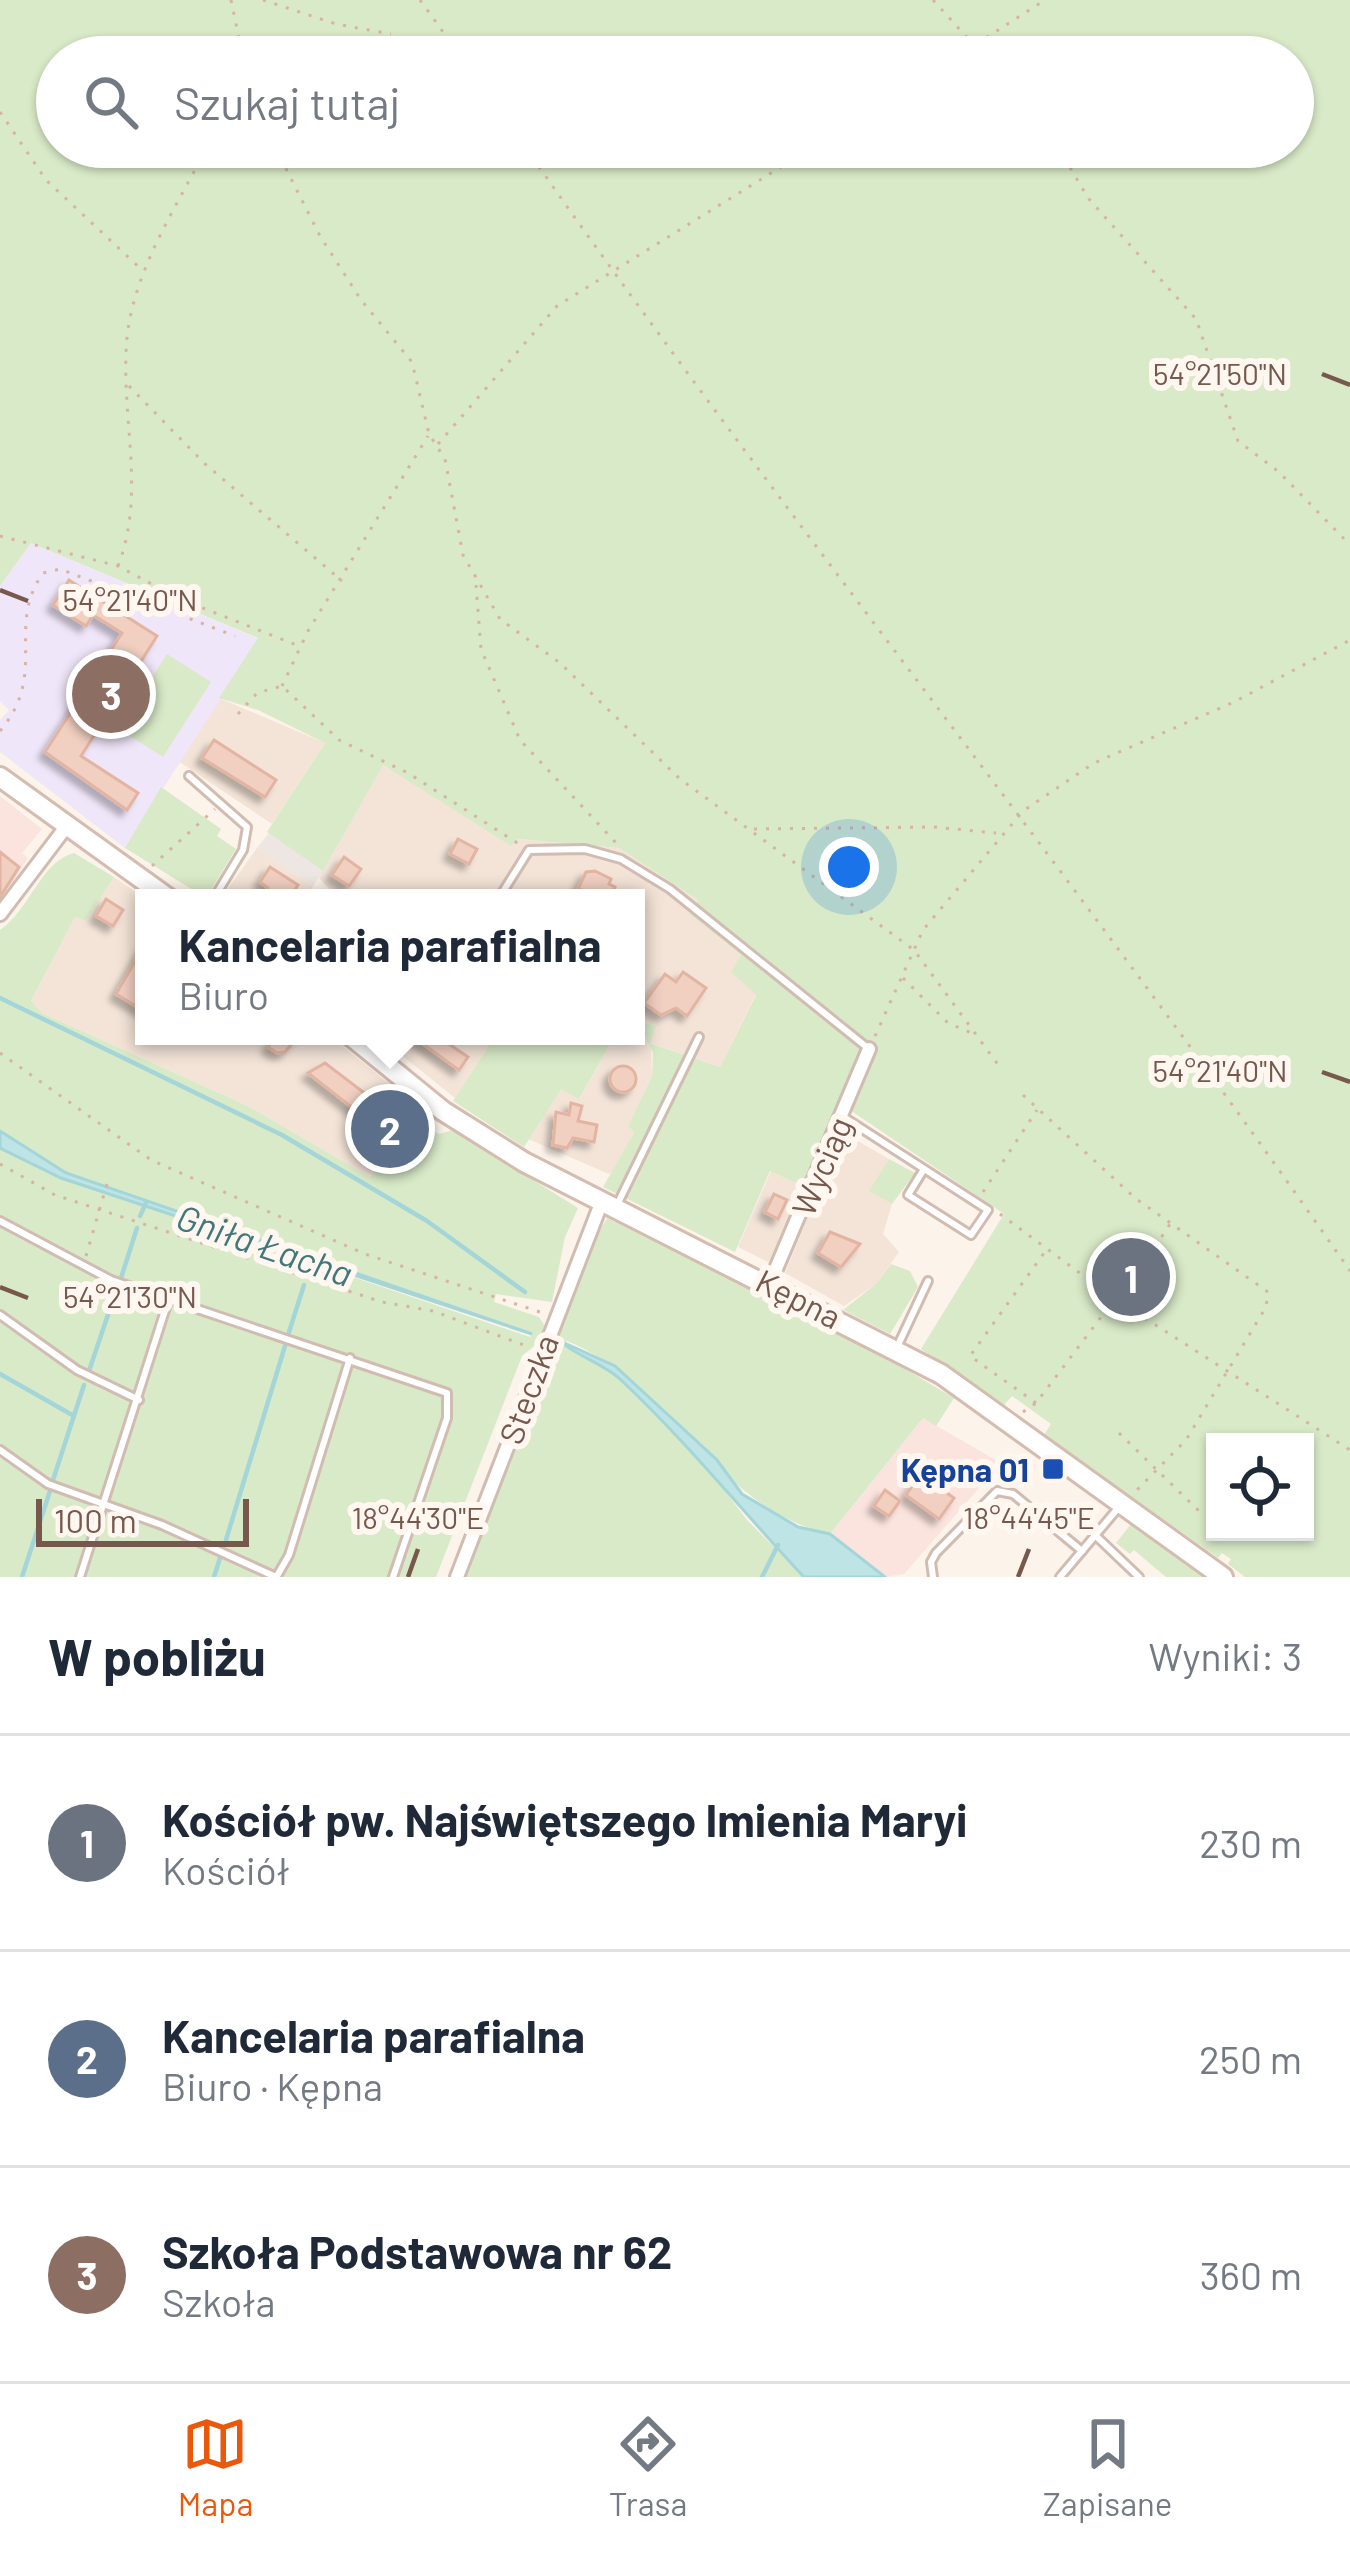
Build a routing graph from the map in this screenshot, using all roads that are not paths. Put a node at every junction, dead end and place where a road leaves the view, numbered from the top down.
1 (189, 776) dead end
2 (0, 777) edge
3 (66, 827) junction
4 (155, 889) edge
5 (219, 889) edge
6 (504, 889) edge
7 (0, 914) edge
8 (699, 1037) dead end
9 (368, 1045) edge
10 (869, 1048) joint
11 (842, 1116) junction
12 (924, 1169) junction
13 (609, 1205) junction
14 (0, 1221) edge
15 (928, 1281) dead end
16 (770, 1283) junction
17 (168, 1300) junction
18 (0, 1315) edge
19 (897, 1348) junction
20 (350, 1358) junction
21 (139, 1400) junction
22 (0, 1450) edge
23 (1126, 1500) junction
24 (105, 1504) junction
25 (1095, 1535) junction
26 (1082, 1551) junction
27 (80, 1577) edge
28 (277, 1577) edge
29 (393, 1577) edge
30 (457, 1577) edge
31 (933, 1577) edge
32 (1060, 1577) edge
33 (1139, 1577) edge
34 (1223, 1577) edge

1 - 5 lane
2 - 3 street
3 - 4 street
3 - 7 street
6 - 10 lane
8 - 13 lane
9 - 13 street, Kępna
10 - 11 street, Wyciąg
11 - 12 lane
11 - 16 street, Wyciąg
12 - 12 lane
13 - 16 street, Kępna
13 - 30 street, Steczka
14 - 17 lane
15 - 19 lane
16 - 19 street, Kępna
17 - 20 lane
17 - 21 lane
18 - 21 lane
19 - 23 street, Kępna
20 - 28 lane
20 - 29 lane
21 - 24 lane
22 - 24 lane
23 - 25 lane
23 - 34 street, Kępna
24 - 27 lane
24 - 28 lane
25 - 26 lane
25 - 33 lane
26 - 31 lane
26 - 32 lane

